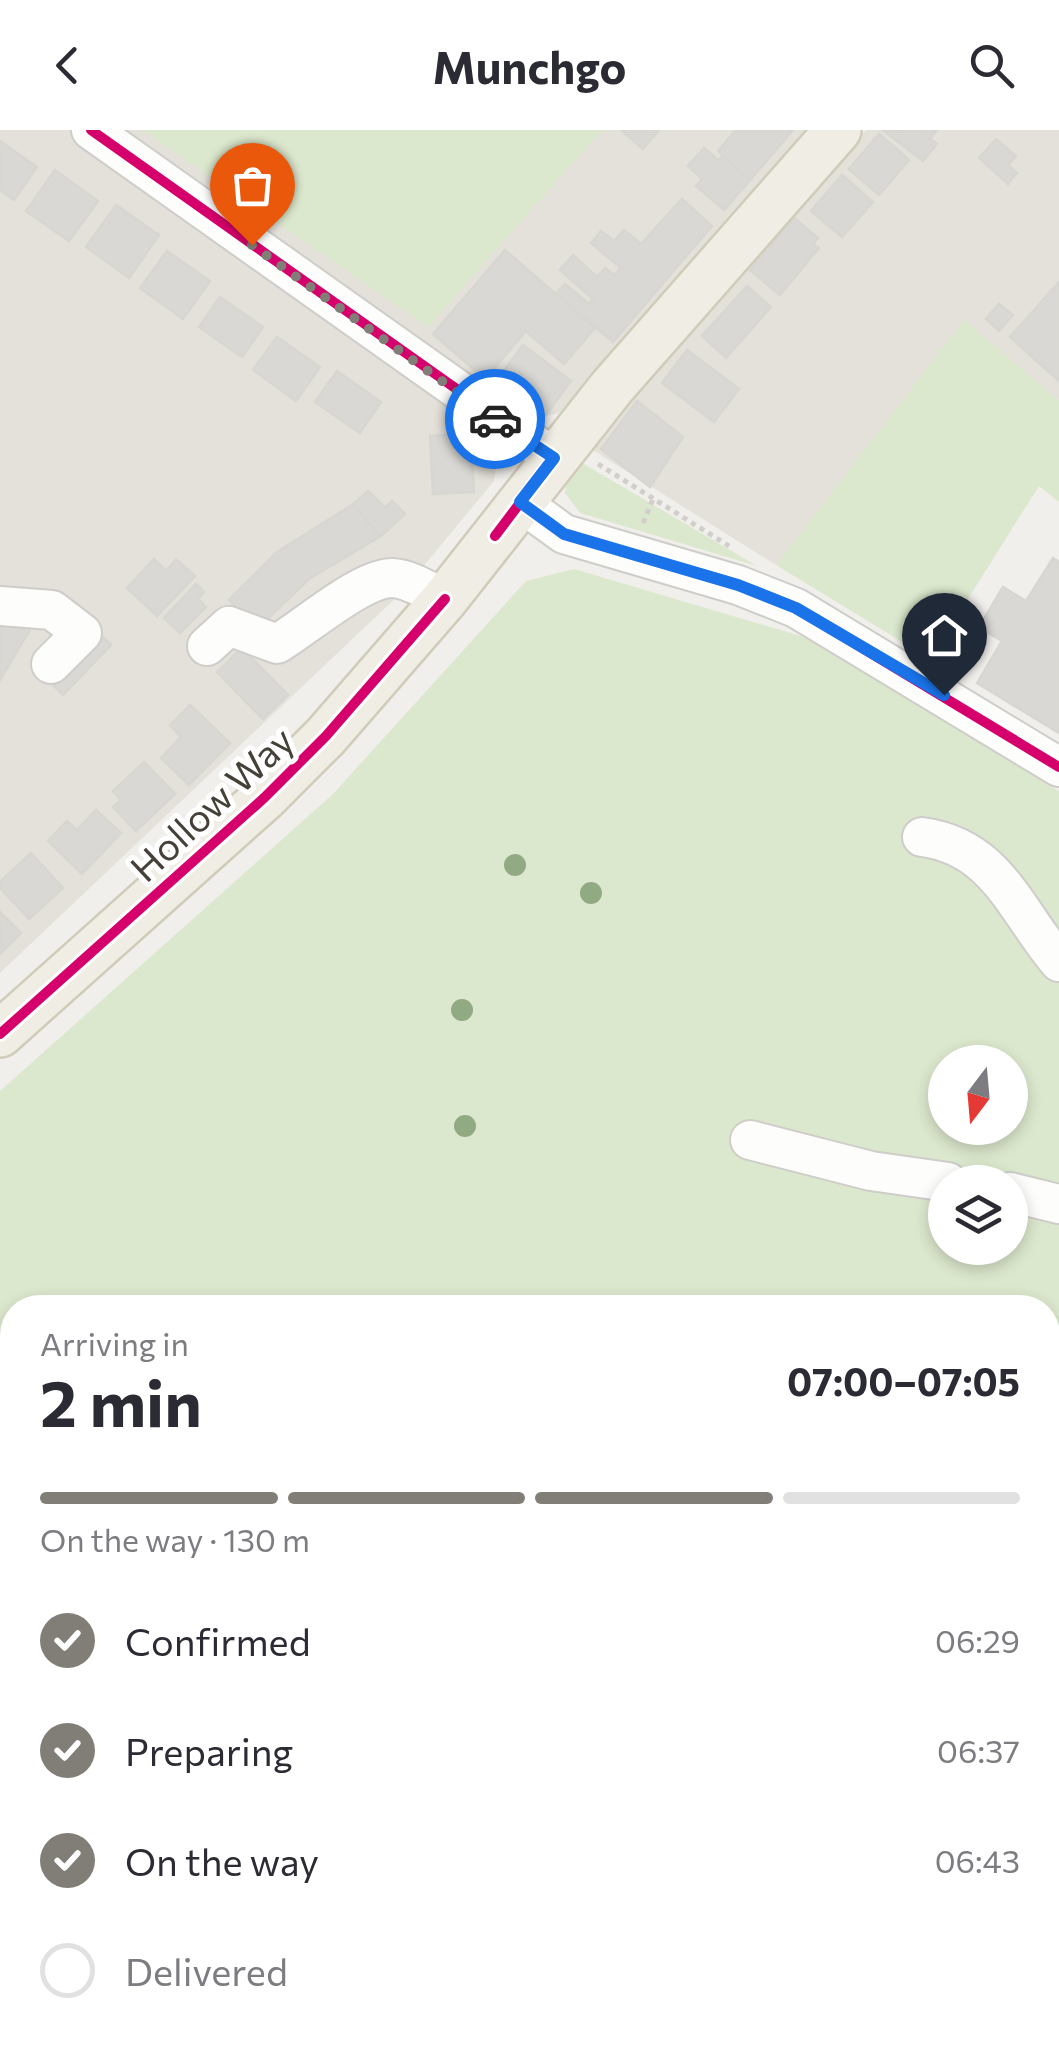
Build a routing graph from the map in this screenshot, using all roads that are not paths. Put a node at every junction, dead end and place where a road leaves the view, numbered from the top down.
1 (90, 130) edge
2 (838, 130) edge
3 (574, 460) junction
4 (520, 502) junction
5 (445, 598) junction
6 (0, 606) edge
7 (207, 646) dead end
8 (51, 664) dead end
9 (1059, 768) edge
10 (922, 837) dead end
11 (1059, 962) edge
12 (0, 1034) edge
13 (750, 1140) dead end
14 (928, 1179) edge
15 (1028, 1196) edge
16 (1059, 1204) edge

1 - 3 street
2 - 3 main road, Hollow Way
3 - 4 main road, Hollow Way
4 - 5 main road, Hollow Way
4 - 9 street
5 - 7 street
5 - 12 main road, Hollow Way
6 - 8 street
10 - 11 street
13 - 14 street
15 - 16 street

